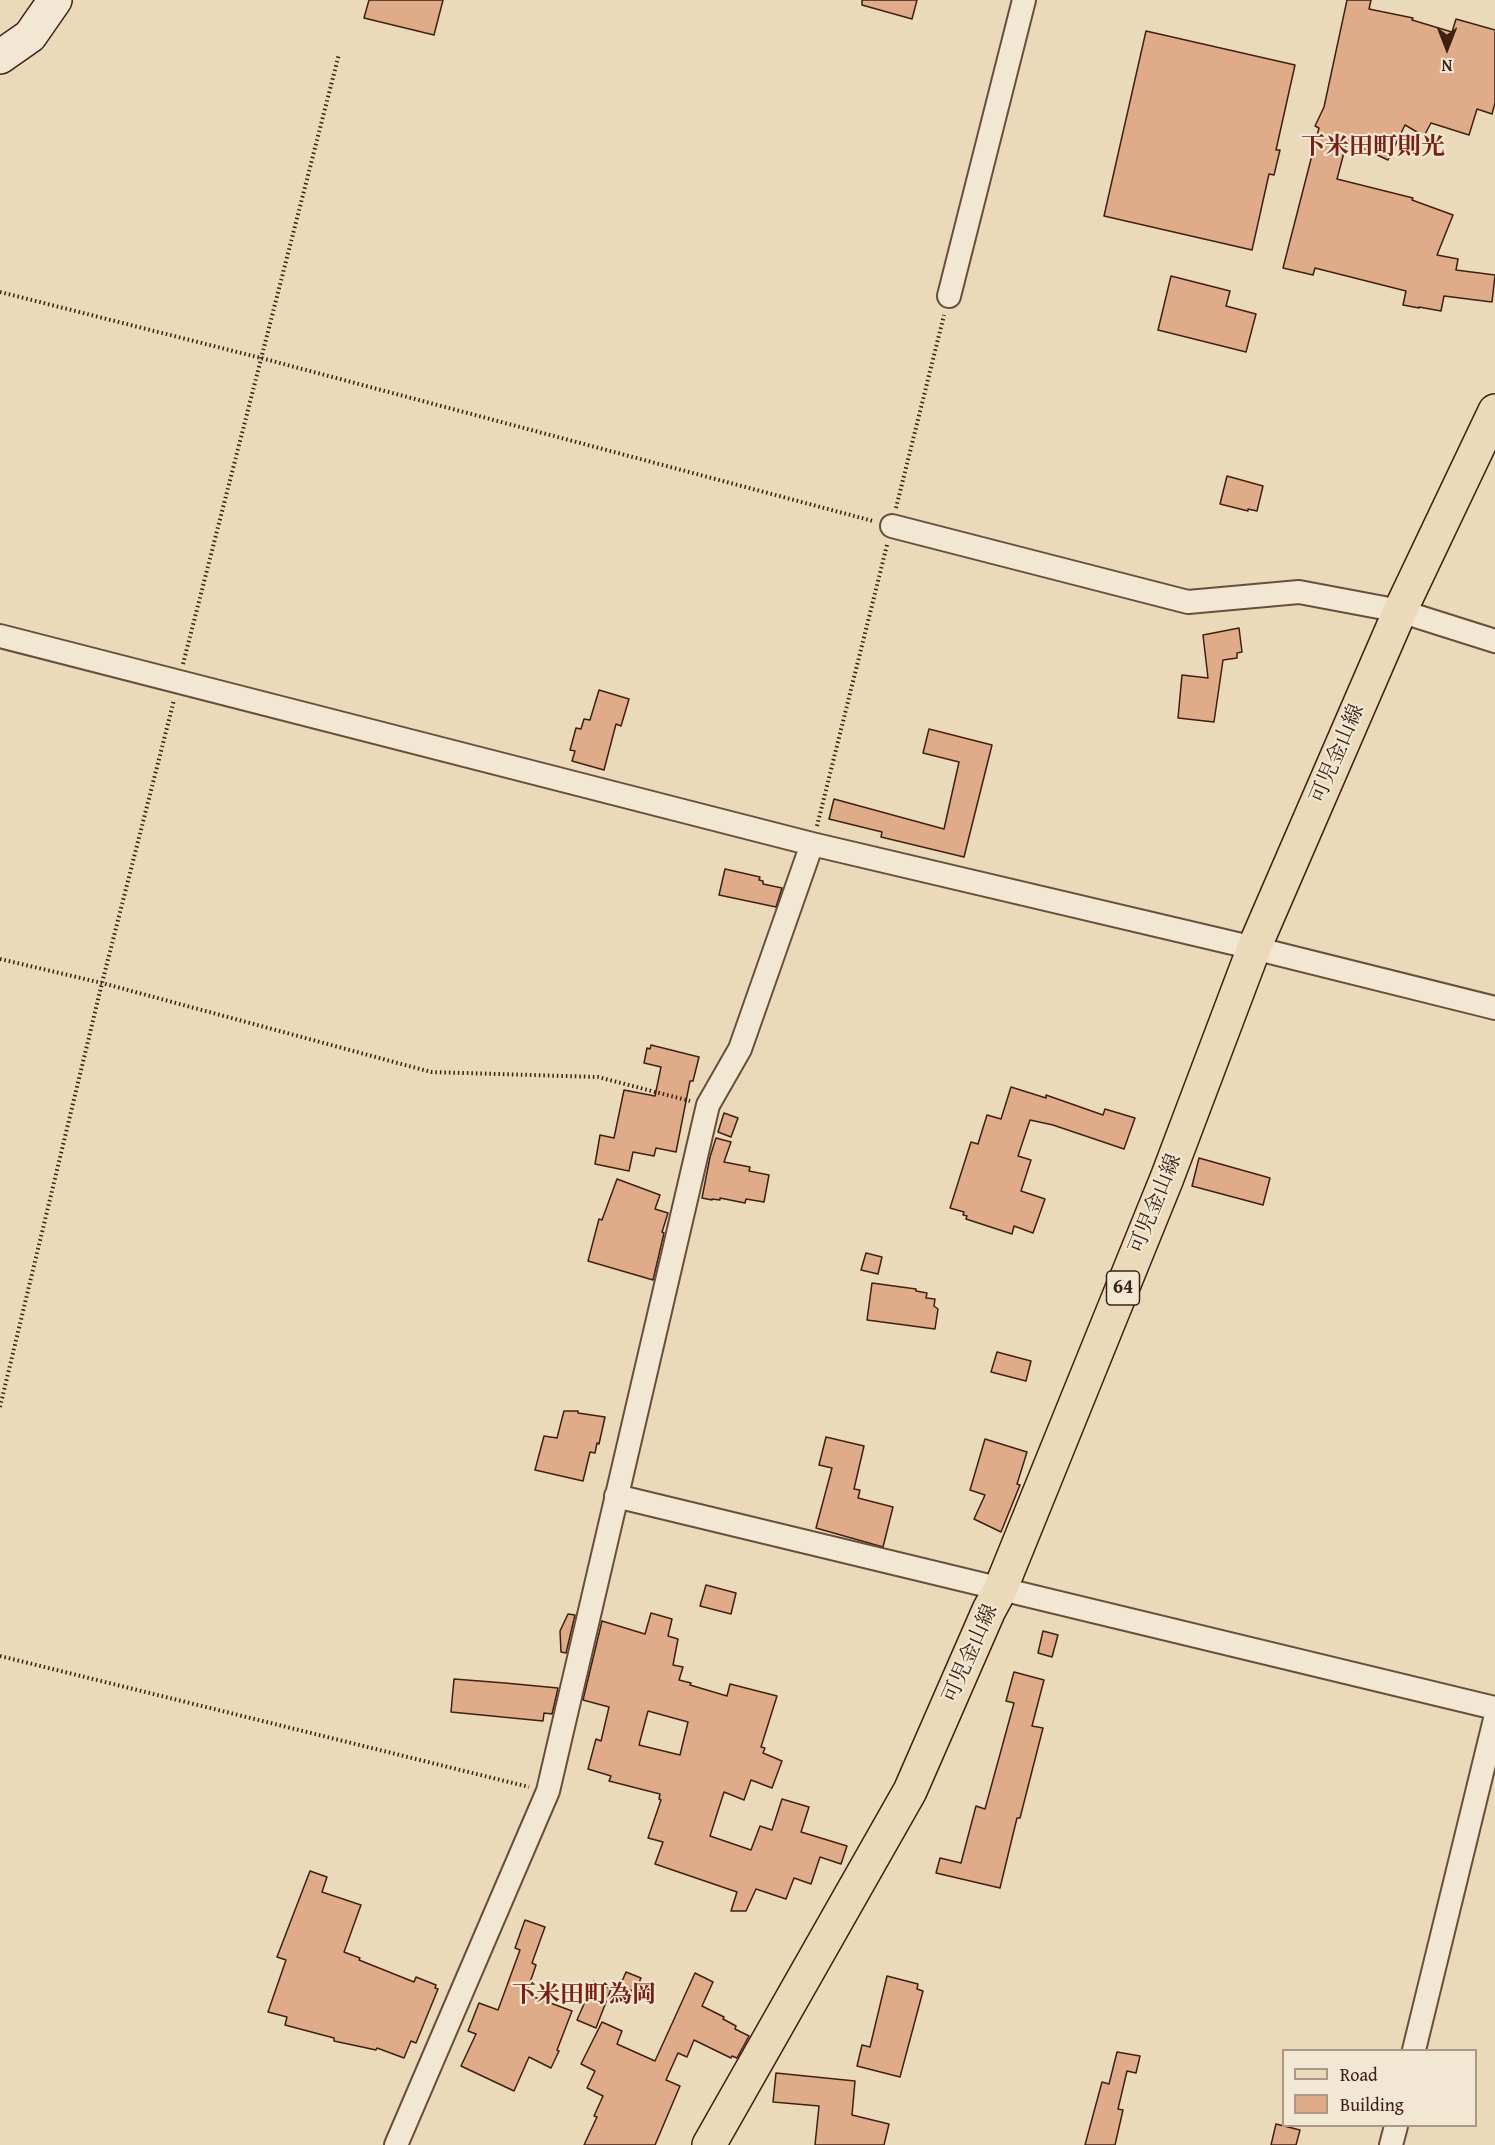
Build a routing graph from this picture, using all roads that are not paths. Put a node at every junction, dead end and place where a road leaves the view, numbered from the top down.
1 (55, 0) edge
2 (1024, 0) edge
3 (0, 57) edge
4 (949, 296) road end
5 (1495, 411) edge
6 (892, 526) road end
7 (1400, 611) junction
8 (0, 636) edge
9 (1495, 641) edge
10 (812, 844) junction
11 (1254, 948) junction
12 (1495, 1008) edge
13 (616, 1496) junction
14 (1000, 1590) junction
15 (1495, 1707) edge
16 (1495, 1719) edge
17 (1414, 2049) edge
18 (1396, 2127) edge
19 (396, 2145) edge
20 (709, 2145) edge
21 (1391, 2145) edge

1 - 3 street
2 - 4 street
5 - 7 main road, 可児金山線 / 64
6 - 7 street
7 - 9 street
7 - 11 main road, 可児金山線 / 64
8 - 10 street
10 - 11 street
10 - 13 street
11 - 12 street
11 - 14 main road, 可児金山線 / 64
13 - 14 street
13 - 19 street
14 - 15 street
14 - 20 main road, 可児金山線 / 64
16 - 17 street
18 - 21 street

